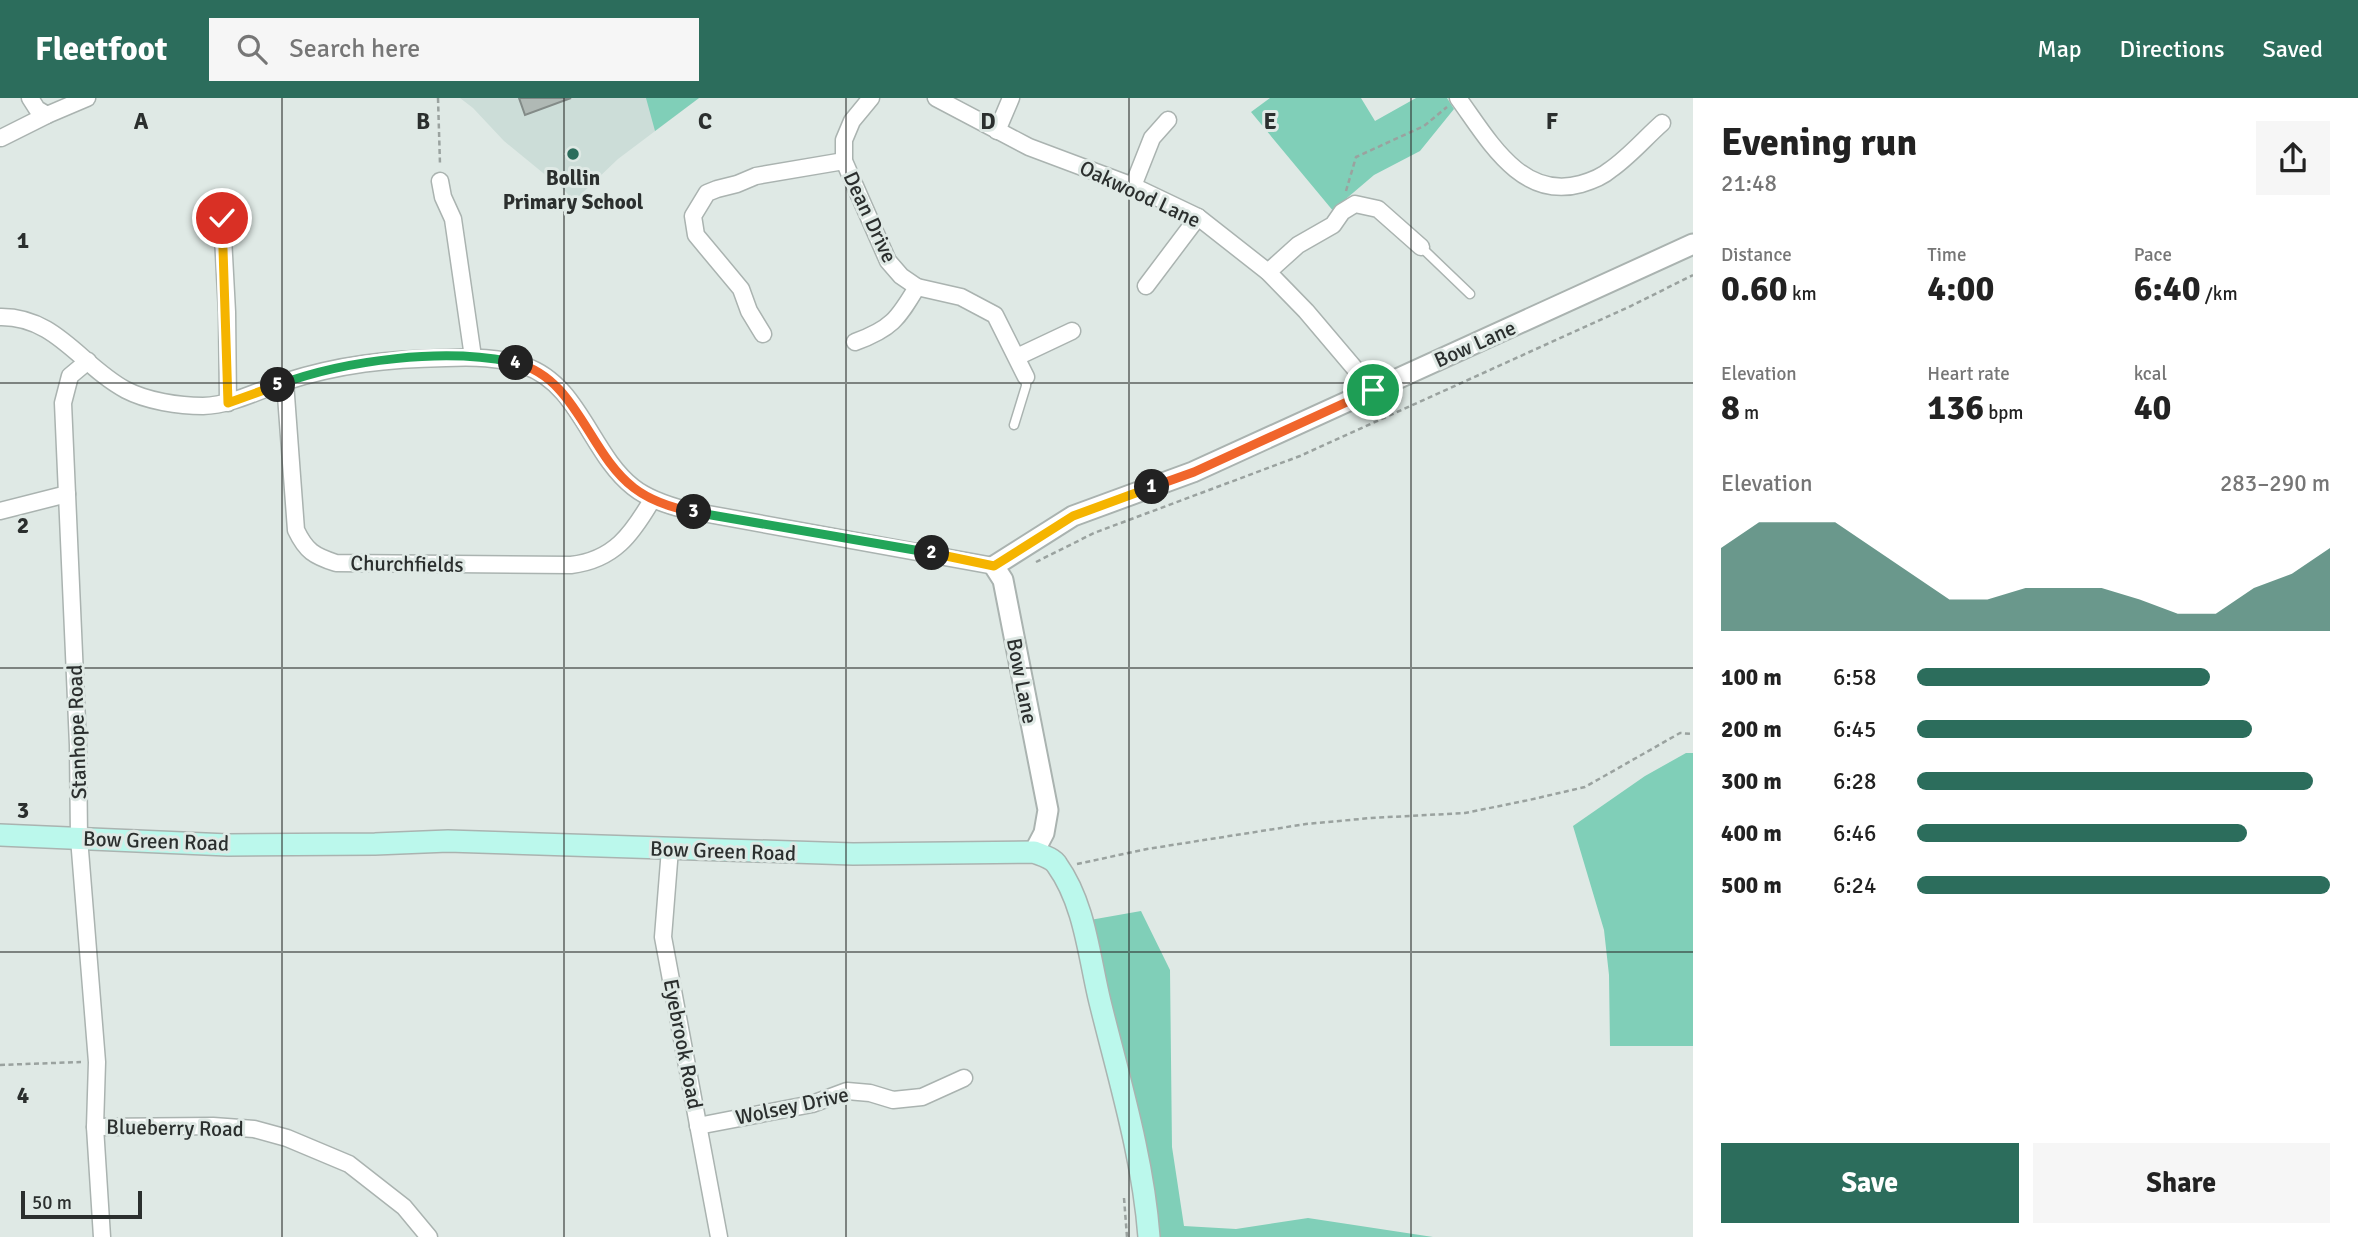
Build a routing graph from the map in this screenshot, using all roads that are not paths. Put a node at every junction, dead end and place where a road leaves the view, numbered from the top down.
1 (30, 98) edge
2 (87, 98) edge
3 (871, 98) edge
4 (936, 98) edge
5 (1012, 98) edge
6 (1454, 102) edge
7 (47, 115) junction
8 (1168, 120) dead end
9 (1662, 123) dead end
10 (997, 131) junction
11 (1, 138) edge
12 (844, 161) junction
13 (440, 181) road end
14 (1133, 186) junction
15 (1198, 217) junction
16 (222, 218) dead end
17 (1693, 244) edge
18 (1421, 247) joint
19 (1268, 272) junction
20 (1146, 286) dead end
21 (917, 287) junction
22 (1470, 294) dead end
23 (0, 317) edge
24 (1072, 331) dead end
25 (763, 334) dead end
26 (855, 342) dead end
27 (473, 357) junction
28 (1017, 357) junction
29 (88, 361) junction
30 (1026, 377) joint
31 (285, 382) junction
32 (1373, 390) junction
33 (228, 403) junction
34 (1014, 425) dead end
35 (66, 494) junction
36 (652, 499) junction
37 (0, 512) edge
38 (994, 566) junction
39 (0, 835) edge
40 (79, 838) junction
41 (670, 849) junction
42 (1034, 852) junction
43 (964, 1078) dead end
44 (95, 1126) junction
45 (698, 1126) junction
46 (102, 1237) edge
47 (429, 1237) edge
48 (719, 1237) edge
49 (1149, 1237) edge

1 - 7 street
2 - 7 street
3 - 12 street, Dean Drive
4 - 10 street, Oakwood Lane
5 - 10 street
6 - 9 street
7 - 11 street
8 - 14 street
10 - 14 street, Oakwood Lane
12 - 21 street, Dean Drive
12 - 25 street
13 - 27 street
14 - 15 street, Oakwood Lane
15 - 19 street, Oakwood Lane
15 - 20 street
16 - 33 street
17 - 32 street, Bow Lane
18 - 19 street
18 - 22 lane
19 - 32 street, Oakwood Lane
21 - 26 street
21 - 28 street, Dean Drive
23 - 29 street
24 - 28 street
27 - 31 street
27 - 36 street
28 - 30 street, Dean Drive
29 - 33 street
29 - 35 street, Stanhope Road
30 - 34 lane
31 - 33 street
31 - 36 street, Churchfields
32 - 38 street, Bow Lane
35 - 37 street
35 - 40 street, Stanhope Road
36 - 38 street
38 - 42 street, Bow Lane
39 - 40 main road, Bow Green Road
40 - 41 main road, Bow Green Road
40 - 44 street, Stanhope Road
41 - 42 main road, Bow Green Road
41 - 45 street, Eyebrook Road
42 - 49 main road
43 - 45 street, Wolsey Drive
44 - 46 street, Stanhope Road
44 - 47 street, Blueberry Road
45 - 48 street, Eyebrook Road

